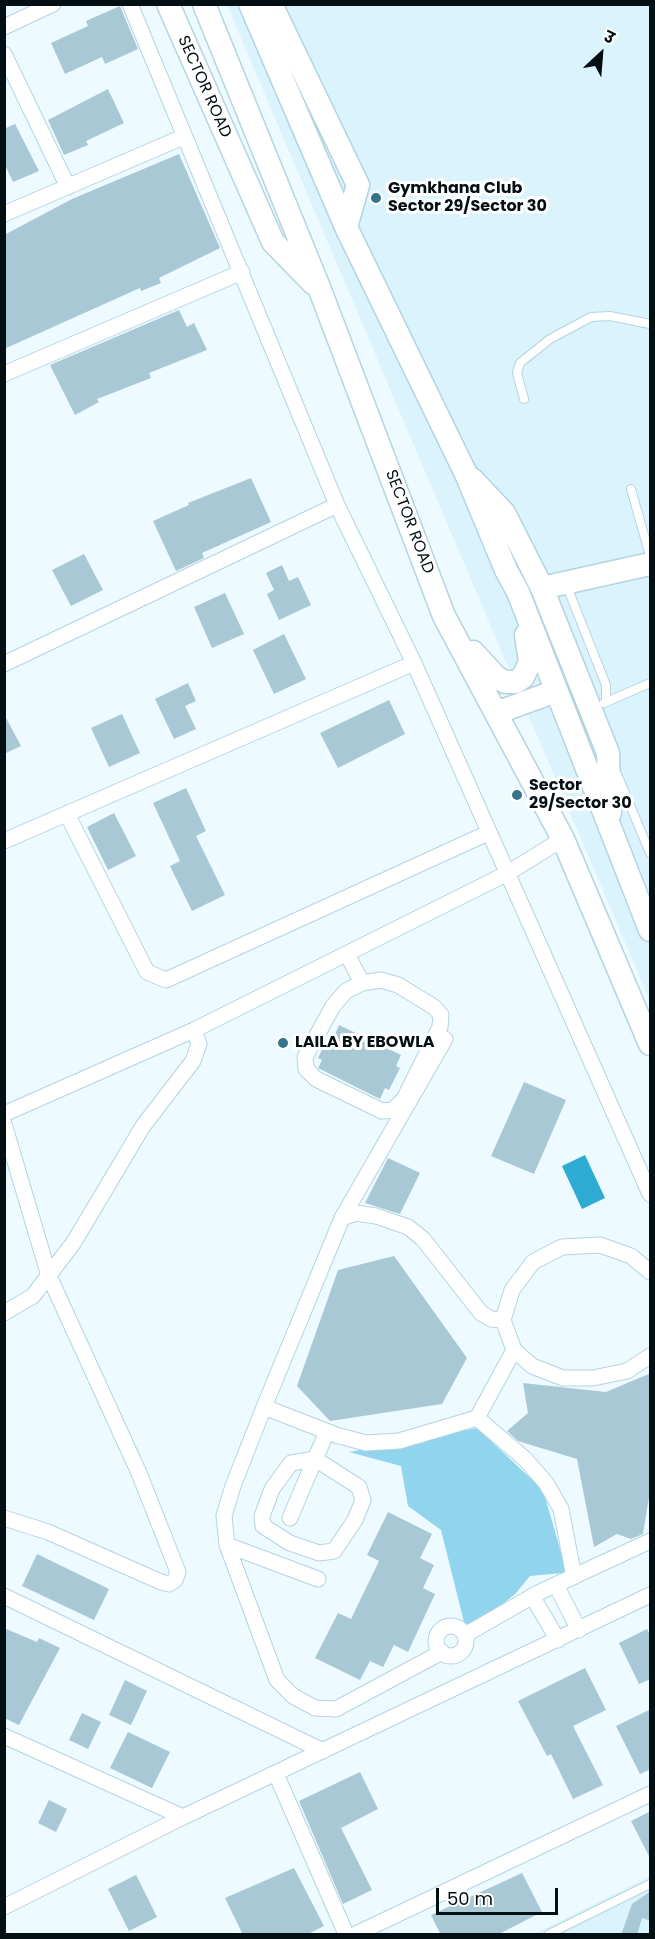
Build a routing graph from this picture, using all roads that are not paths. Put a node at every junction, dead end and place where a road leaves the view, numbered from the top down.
1 (53, 4) edge
2 (130, 4) edge
3 (168, 4) edge
4 (204, 4) edge
5 (250, 4) edge
6 (271, 4) edge
7 (4, 27) edge
8 (4, 54) edge
9 (183, 137) junction
10 (68, 187) junction
11 (4, 214) edge
12 (346, 227) junction
13 (242, 272) junction
14 (320, 290) junction
15 (651, 324) edge
16 (4, 374) edge
17 (524, 399) dead end
18 (466, 474) junction
19 (631, 489) dead end
20 (337, 505) junction
21 (651, 556) edge
22 (651, 564) edge
23 (566, 583) junction
24 (542, 588) junction
25 (518, 592) junction
26 (444, 616) junction
27 (414, 663) junction
28 (4, 664) edge
29 (651, 683) edge
30 (556, 691) junction
31 (600, 709) junction
32 (496, 713) junction
33 (608, 753) junction
34 (66, 813) junction
35 (611, 830) junction
36 (488, 833) junction
37 (647, 834) edge
38 (563, 839) junction
39 (4, 841) edge
40 (651, 853) edge
41 (506, 874) junction
42 (651, 930) edge
43 (347, 954) junction
44 (362, 982) junction
45 (194, 1030) junction
46 (445, 1039) dead end
47 (651, 1044) edge
48 (4, 1114) edge
49 (4, 1124) edge
50 (651, 1194) edge
51 (342, 1218) junction
52 (651, 1272) edge
53 (49, 1276) junction
54 (4, 1313) edge
55 (503, 1320) junction
56 (514, 1350) junction
57 (651, 1356) edge
58 (264, 1407) junction
59 (477, 1418) junction
60 (327, 1432) junction
61 (315, 1460) junction
62 (4, 1518) edge
63 (290, 1518) dead end
64 (651, 1541) edge
65 (227, 1545) junction
66 (574, 1577) junction
67 (318, 1579) dead end
68 (556, 1585) junction
69 (651, 1595) edge
70 (4, 1596) edge
71 (532, 1596) junction
72 (579, 1630) junction
73 (465, 1635) junction
74 (558, 1640) junction
75 (442, 1652) junction
76 (4, 1736) edge
77 (323, 1751) junction
78 (276, 1774) junction
79 (651, 1794) edge
80 (183, 1817) junction
81 (651, 1884) edge
82 (8, 1902) edge
83 (346, 1935) edge
84 (356, 1935) edge
85 (549, 1935) edge

1 - 7 street
2 - 9 street
3 - 14 main road, SECTOR ROAD
4 - 14 main road
5 - 12 main road
6 - 12 main road
8 - 10 street
9 - 10 street
9 - 13 street
10 - 11 street
12 - 18 main road
13 - 16 street
13 - 20 street
14 - 26 main road, SECTOR ROAD
15 - 17 lane
18 - 24 main road
18 - 25 main road
19 - 21 lane
20 - 27 street
20 - 28 street
22 - 23 main road
23 - 24 main road
23 - 31 lane
24 - 31 main road
25 - 26 main road
25 - 30 main road
26 - 32 main road, SECTOR ROAD
27 - 34 street
27 - 36 street
29 - 31 lane
30 - 32 main road
30 - 35 main road
31 - 33 main road
32 - 38 main road, SECTOR ROAD
33 - 35 main road
33 - 37 lane
34 - 36 street
34 - 39 street
35 - 42 main road
36 - 41 street
37 - 40 lane
38 - 41 street
38 - 47 main road, SECTOR ROAD
41 - 43 street
41 - 50 street
43 - 44 street
43 - 45 street
44 - 44 street
45 - 48 street
45 - 53 street
46 - 51 street
49 - 53 street
51 - 55 street
51 - 58 street
52 - 55 street
53 - 54 street
53 - 62 street
55 - 56 street
56 - 57 street
56 - 59 street
58 - 60 street
58 - 65 street
59 - 60 street
59 - 66 street
60 - 61 street
61 - 61 street
61 - 63 street
64 - 66 street
65 - 67 street
65 - 75 street
66 - 68 street
68 - 71 street
68 - 72 street
69 - 72 street
70 - 77 street
71 - 73 street
71 - 74 street
72 - 74 street
73 - 75 street
73 - 75 street
74 - 77 street
76 - 80 street
77 - 78 street
78 - 80 street
78 - 83 street
79 - 84 street
80 - 82 street
81 - 85 lane

